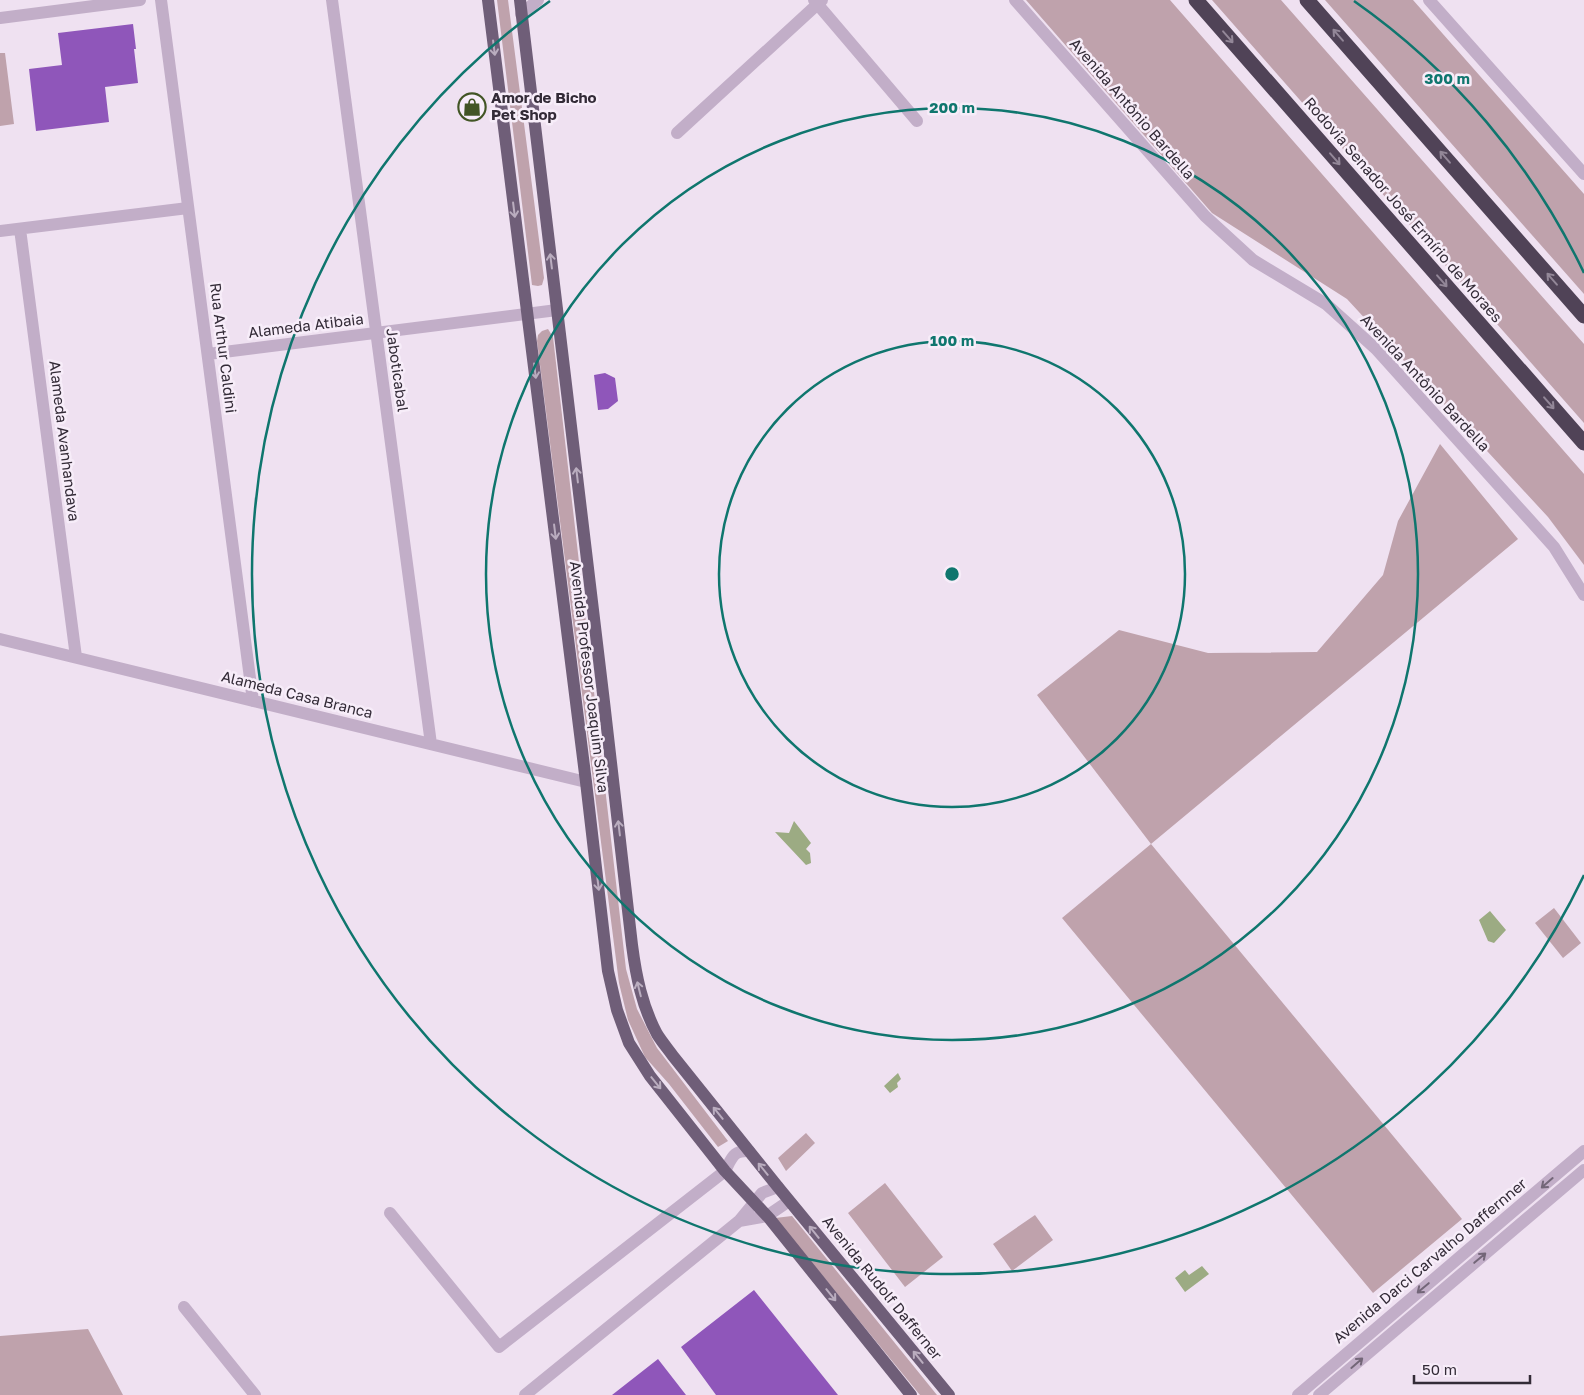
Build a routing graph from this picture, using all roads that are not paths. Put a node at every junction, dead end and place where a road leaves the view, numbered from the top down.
1 (140, 0) edge
2 (161, 0) edge
3 (332, 0) edge
4 (488, 0) edge
5 (520, 0) edge
6 (538, 0) edge
7 (1015, 0) edge
8 (1196, 0) edge
9 (1307, 0) edge
10 (1429, 0) edge
11 (818, 1) edge
12 (521, 14) junction
13 (0, 18) edge
14 (917, 121) dead end
15 (677, 133) dead end
16 (1584, 174) edge
17 (188, 208) junction
18 (20, 229) junction
19 (0, 231) edge
20 (557, 310) junction
21 (527, 314) junction
22 (1584, 316) edge
23 (376, 333) junction
24 (208, 354) junction
25 (1584, 443) edge
26 (1584, 595) edge
27 (0, 639) edge
28 (76, 657) junction
29 (253, 701) junction
30 (431, 744) junction
31 (586, 782) junction
32 (657, 1034) joint
33 (749, 1151) junction
34 (1584, 1151) edge
35 (1584, 1170) edge
36 (725, 1171) junction
37 (778, 1187) junction
38 (1529, 1198) junction
39 (755, 1201) junction
40 (789, 1201) junction
41 (1539, 1208) junction
42 (390, 1213) dead end
43 (767, 1216) junction
44 (739, 1221) junction
45 (184, 1307) dead end
46 (255, 1395) edge
47 (525, 1395) edge
48 (911, 1395) edge
49 (949, 1395) edge
50 (1298, 1395) edge
51 (1320, 1395) edge

1 - 13 street
2 - 17 street, Rua Arthur Caldini
3 - 23 street, Jaboticabal
4 -> 21 main road, Avenida Professor Joaquim Silva
5 - 12 main road, Avenida Professor Joaquim Silva
6 - 12 street
7 - 26 street, Avenida Antônio Bardella
8 -> 25 highway, Rodovia Senador José Ermírio de Moraes
22 -> 9 highway
10 - 16 street
11 - 14 street
11 - 15 street
20 -> 12 main road, Avenida Professor Joaquim Silva
17 - 18 street
17 - 24 street, Rua Arthur Caldini
18 - 19 street
18 - 28 street, Alameda Avanhandava
20 - 21 street
32 -> 20 main road, Avenida Professor Joaquim Silva
21 - 23 street, Alameda Atibaia
21 -> 31 main road, Avenida Professor Joaquim Silva
23 - 24 street, Alameda Atibaia
23 - 30 street, Jaboticabal
24 - 29 street, Rua Arthur Caldini
27 - 28 street, Alameda Casa Branca
28 - 29 street, Alameda Casa Branca
29 - 30 street, Alameda Casa Branca
30 - 31 street, Alameda Casa Branca
31 -> 36 main road, Avenida Professor Joaquim Silva
33 -> 32 main road, Avenida Rudolf Dafferner
33 - 36 street
37 -> 33 main road, Avenida Rudolf Dafferner
34 -> 38 street, Avenida Darci Carvalho Daffernner
35 - 41 street, Avenida Darci Carvalho Daffernner
36 - 39 main road
36 - 42 street
37 - 39 street
37 - 40 main road, Avenida Rudolf Dafferner
38 - 41 street
38 -> 50 street, Avenida Darci Carvalho Daffernner
39 - 43 main road
39 - 44 street
40 - 43 street
49 -> 40 main road, Avenida Rudolf Dafferner
51 -> 41 street, Avenida Darci Carvalho Daffernner
43 - 44 street
43 -> 48 main road
44 - 47 street
45 - 46 street

